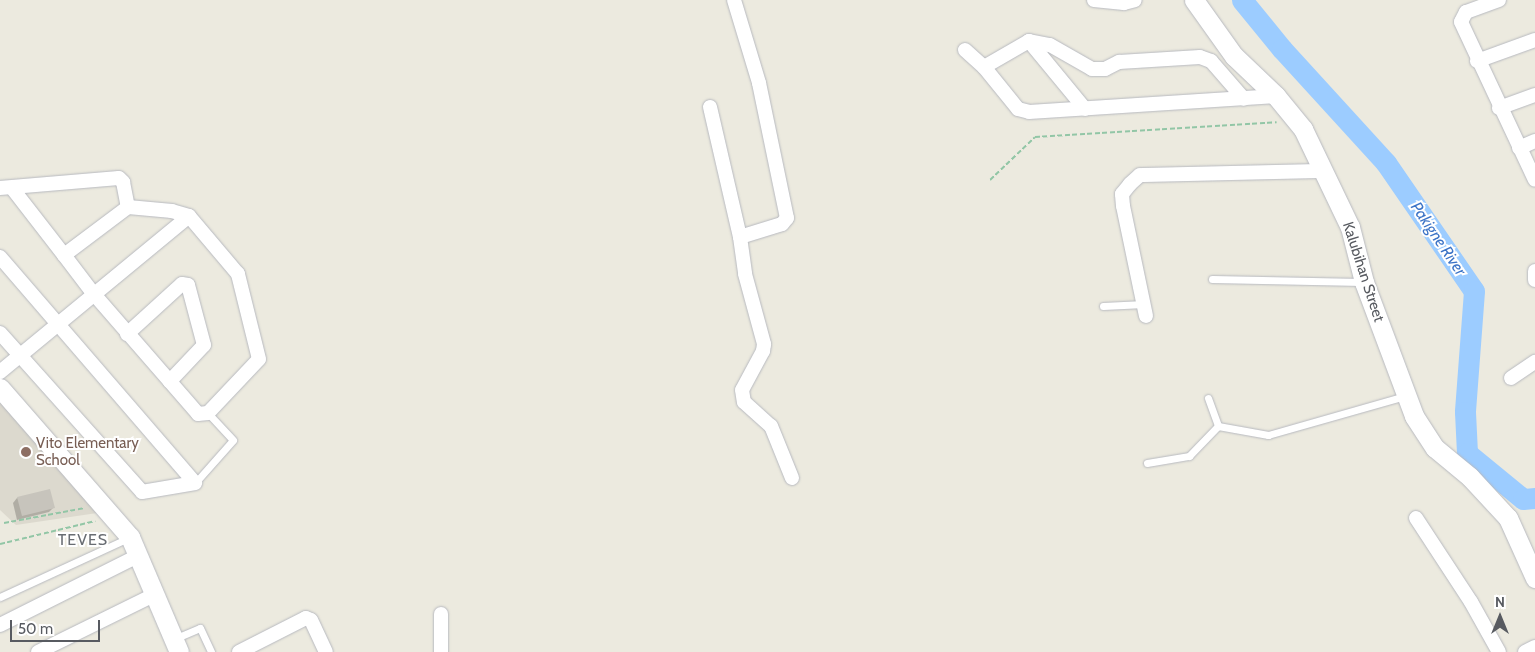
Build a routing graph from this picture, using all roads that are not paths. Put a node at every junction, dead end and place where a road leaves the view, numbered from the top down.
1 (734, 0) edge
2 (1094, 0) edge
3 (1135, 0) edge
4 (1500, 0) edge
5 (1197, 1) edge
6 (1535, 40) edge
7 (1029, 41) junction
8 (966, 50) dead end
9 (1477, 61) junction
10 (984, 67) junction
11 (1535, 95) edge
12 (1276, 96) junction
13 (1244, 99) junction
14 (710, 107) dead end
15 (1499, 108) junction
16 (1085, 109) junction
17 (1535, 141) edge
18 (1519, 148) junction
19 (1323, 171) junction
20 (1535, 180) edge
21 (6, 188) edge
22 (128, 207) junction
23 (189, 216) junction
24 (740, 237) junction
25 (64, 255) junction
26 (0, 257) edge
27 (1535, 271) edge
28 (1212, 280) dead end
29 (1535, 280) edge
30 (1364, 282) junction
31 (93, 293) junction
32 (1103, 306) dead end
33 (1145, 310) joint
34 (55, 322) junction
35 (0, 333) edge
36 (128, 334) junction
37 (17, 353) junction
38 (0, 360) edge
39 (1535, 362) edge
40 (0, 372) edge
41 (1511, 378) dead end
42 (170, 381) junction
43 (0, 388) edge
44 (1405, 396) junction
45 (1208, 398) dead end
46 (208, 413) junction
47 (1218, 426) junction
48 (1147, 463) dead end
49 (792, 478) dead end
50 (195, 483) junction
51 (1416, 518) dead end
52 (130, 537) junction
53 (138, 556) junction
54 (1535, 578) edge
55 (154, 595) junction
56 (0, 597) edge
57 (442, 614) dead end
58 (0, 625) edge
59 (176, 646) edge
60 (1535, 647) edge
61 (38, 652) edge
62 (211, 652) edge
63 (239, 652) edge
64 (326, 652) edge
65 (441, 652) edge
66 (1499, 652) edge
67 (1525, 652) edge

1 - 24 street
2 - 3 street
4 - 9 street
5 - 12 street, Kalubihan Street
6 - 9 street
7 - 10 street
7 - 13 street
7 - 16 street
8 - 10 street
9 - 15 street
10 - 16 street
11 - 15 street
12 - 13 street
12 - 19 street, Kalubihan Street
13 - 16 street
14 - 24 street
15 - 18 street
17 - 18 street
18 - 20 street
19 - 30 street, Kalubihan Street
19 - 33 street
21 - 22 street
21 - 25 street
22 - 23 street
22 - 25 street
23 - 31 street
23 - 46 street
24 - 49 street
25 - 31 street
26 - 34 street
27 - 29 street
28 - 30 lane
30 - 44 street, Kalubihan Street
31 - 34 street
31 - 36 street
32 - 33 lane
34 - 37 street
34 - 50 street
35 - 37 street
36 - 42 street
36 - 42 street
37 - 38 street
37 - 40 street
37 - 50 street
39 - 41 street
42 - 46 street
43 - 52 street
44 - 47 lane
44 - 54 street, Kalubihan Street
45 - 47 lane
46 - 50 lane
47 - 48 lane
51 - 66 street
52 - 53 street
52 - 56 lane
53 - 55 street
53 - 58 street
55 - 59 street
55 - 61 street
57 - 65 street
59 - 62 lane
60 - 67 street
63 - 64 street

